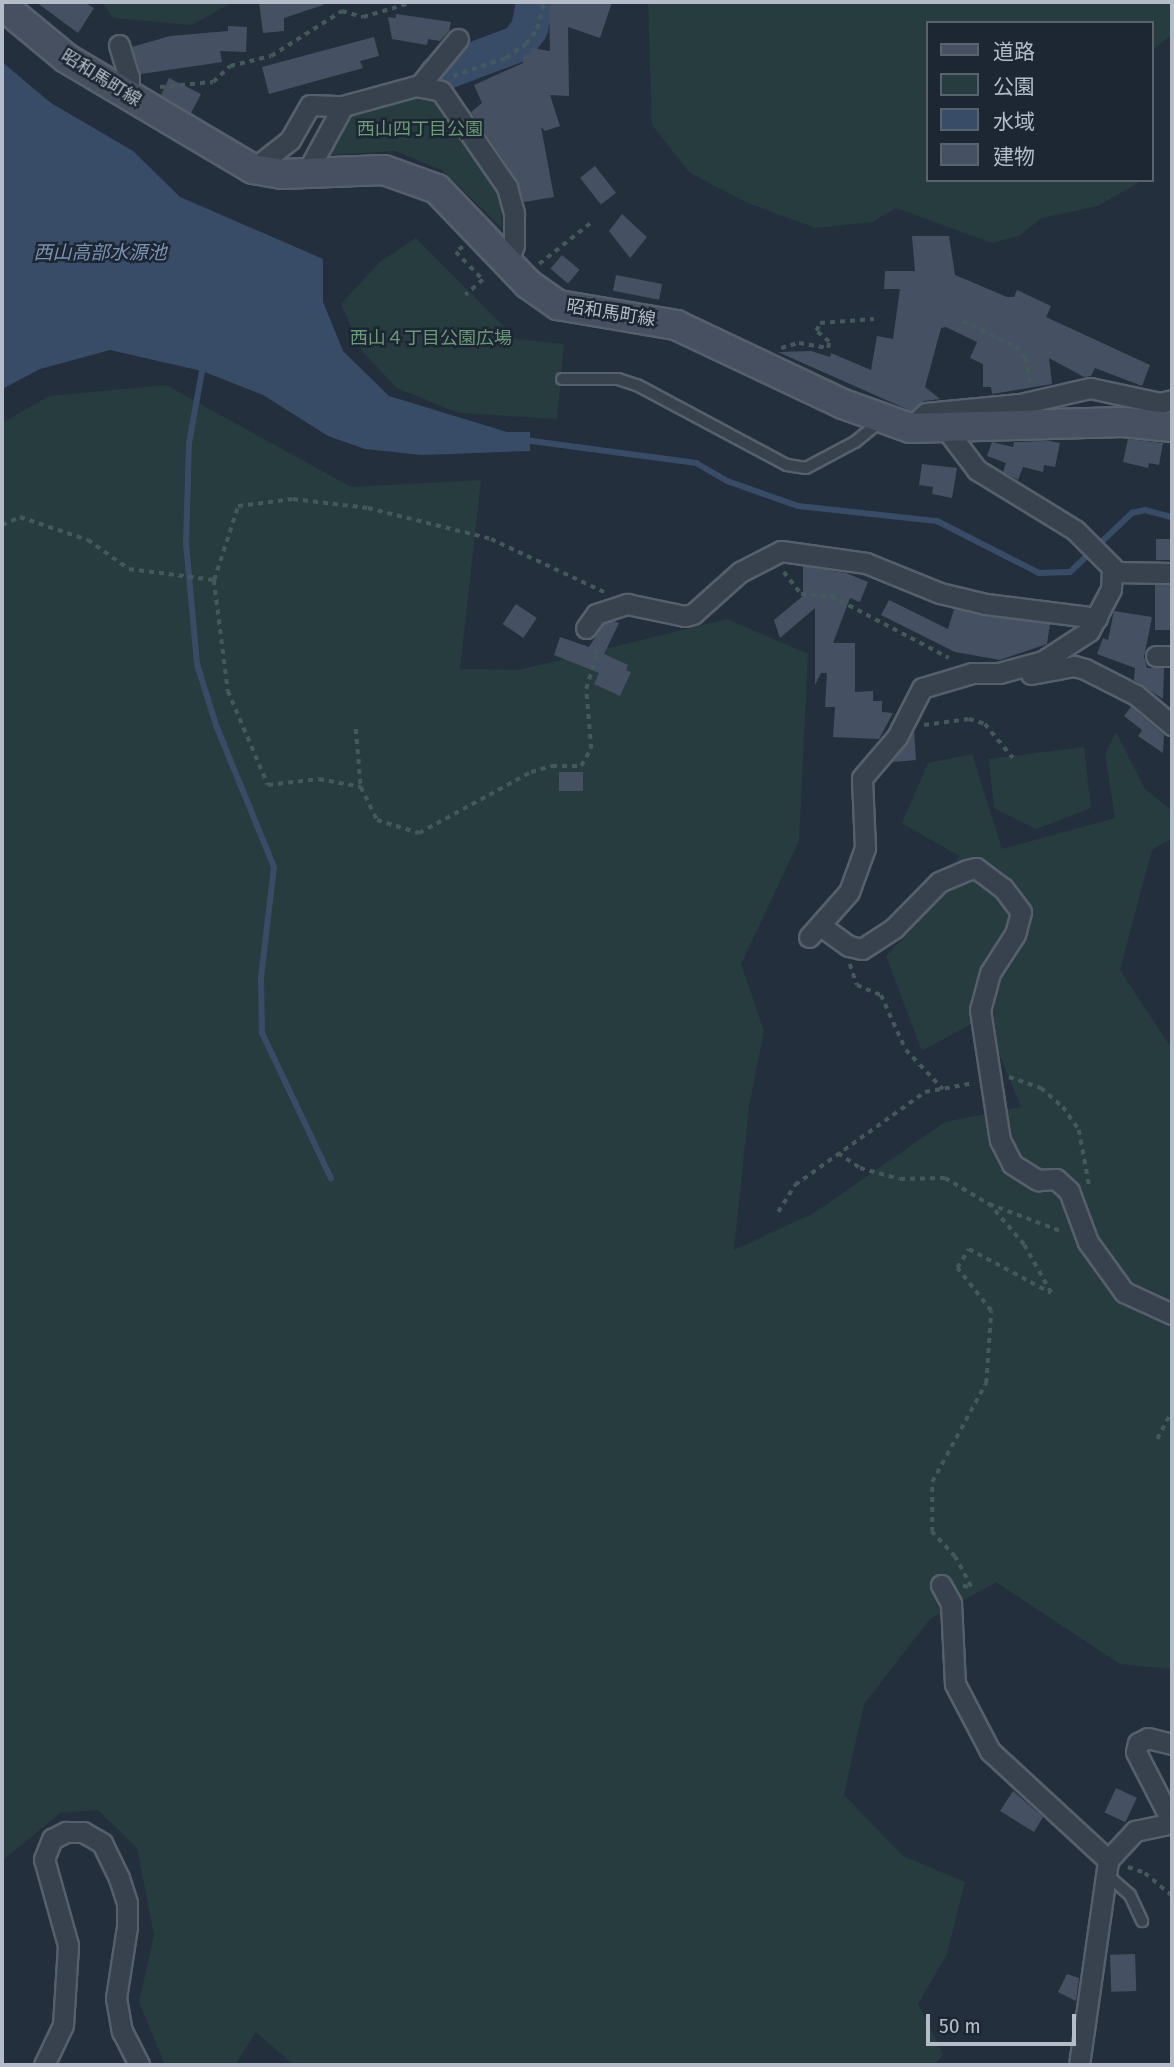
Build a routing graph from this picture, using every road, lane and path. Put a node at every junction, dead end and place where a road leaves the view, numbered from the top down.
1 (413, 2) edge
2 (544, 2) edge
3 (2, 5) edge
4 (458, 39) dead end
5 (120, 45) dead end
6 (419, 86) junction
7 (441, 91) junction
8 (133, 97) junction
9 (343, 106) junction
10 (253, 169) junction
11 (307, 172) junction
12 (593, 221) dead end
13 (480, 232) junction
14 (511, 253) junction
15 (466, 296) dead end
16 (874, 319) dead end
17 (963, 321) dead end
18 (770, 366) junction
19 (562, 379) dead end
20 (1172, 400) edge
21 (1032, 401) junction
22 (882, 419) junction
23 (1172, 427) edge
24 (910, 428) junction
25 (946, 429) junction
26 (2, 525) edge
27 (771, 554) junction
28 (1113, 572) junction
29 (1172, 573) edge
30 (214, 580) junction
31 (626, 604) junction
32 (1097, 618) junction
33 (586, 628) joint
34 (972, 673) junction
35 (999, 673) junction
36 (1172, 725) edge
37 (901, 727) junction
38 (356, 729) dead end
39 (1013, 758) dead end
40 (361, 787) junction
41 (849, 961) dead end
42 (988, 1081) junction
43 (943, 1089) junction
44 (838, 1153) junction
45 (1089, 1187) dead end
46 (989, 1204) junction
47 (778, 1212) dead end
48 (1088, 1241) junction
49 (1172, 1314) edge
50 (1172, 1412) edge
51 (1157, 1439) dead end
52 (941, 1585) joint
53 (1172, 1744) edge
54 (1172, 1823) edge
55 (1107, 1867) junction
56 (1172, 1896) edge
57 (1142, 1921) dead end
58 (44, 2065) edge
59 (139, 2065) edge
60 (1079, 2065) edge

1 - 8 path
2 - 7 path
3 - 8 main road, 昭和馬町線
4 - 6 street
5 - 8 street
6 - 7 street
6 - 9 street
7 - 14 street
8 - 10 main road, 昭和馬町線
9 - 10 street
9 - 11 street
10 - 11 main road, 昭和馬町線
11 - 13 main road, 昭和馬町線
12 - 14 path
13 - 14 main road, 昭和馬町線
13 - 15 path
14 - 18 main road, 昭和馬町線
16 - 18 path
17 - 21 path
18 - 22 main road, 昭和馬町線
19 - 22 lane
20 - 21 street
21 - 24 street
22 - 24 main road, 昭和馬町線
23 - 25 main road, 昭和馬町線
24 - 25 main road, 昭和馬町線
25 - 28 street
26 - 30 path
27 - 31 street
27 - 32 street
27 - 34 path
28 - 29 street
28 - 32 street
30 - 31 path
30 - 40 path
31 - 33 street
32 - 35 street
33 - 40 path
34 - 35 street
34 - 37 street
35 - 36 street
37 - 39 path
37 - 42 street
38 - 40 path
41 - 43 path
42 - 43 path
42 - 45 path
42 - 48 street
43 - 44 path
44 - 46 path
44 - 47 path
46 - 48 path
46 - 52 path
48 - 49 street
50 - 51 path
52 - 55 street
53 - 54 street
54 - 55 street
55 - 56 path
55 - 57 lane
55 - 60 street
58 - 59 street

